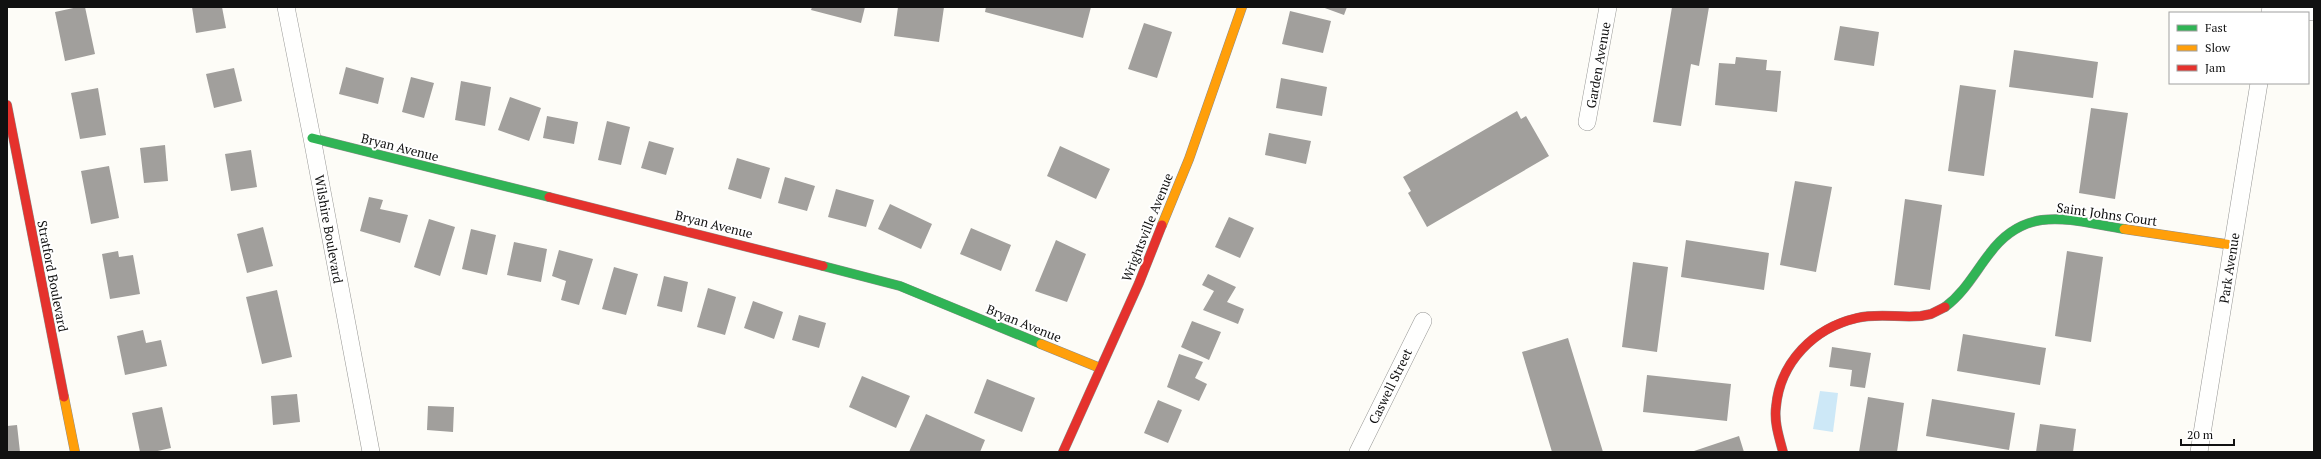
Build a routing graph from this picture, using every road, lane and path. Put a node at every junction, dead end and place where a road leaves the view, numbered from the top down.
1 (286, 7) edge
2 (1242, 7) edge
3 (1608, 7) edge
4 (2284, 7) edge
5 (2314, 12) edge
6 (2258, 84) edge
7 (7, 105) edge
8 (1587, 122) dead end
9 (312, 138) junction
10 (2232, 245) junction
11 (1423, 321) dead end
12 (1100, 368) junction
13 (75, 452) edge
14 (371, 452) edge
15 (1063, 452) edge
16 (1358, 452) edge
17 (1783, 452) edge
18 (2199, 452) edge

1 - 9 street, Wilshire Boulevard
2 - 12 street, Wrightsville Avenue
3 - 8 street, Garden Avenue
4 - 5 street
6 - 10 street, Park Avenue
7 - 13 street, Stratford Boulevard
9 - 12 street, Bryan Avenue
9 - 14 street, Wilshire Boulevard
10 - 17 street, Saint Johns Court
10 - 18 street, Park Avenue
11 - 16 street, Caswell Street
12 - 15 street, Wrightsville Avenue

